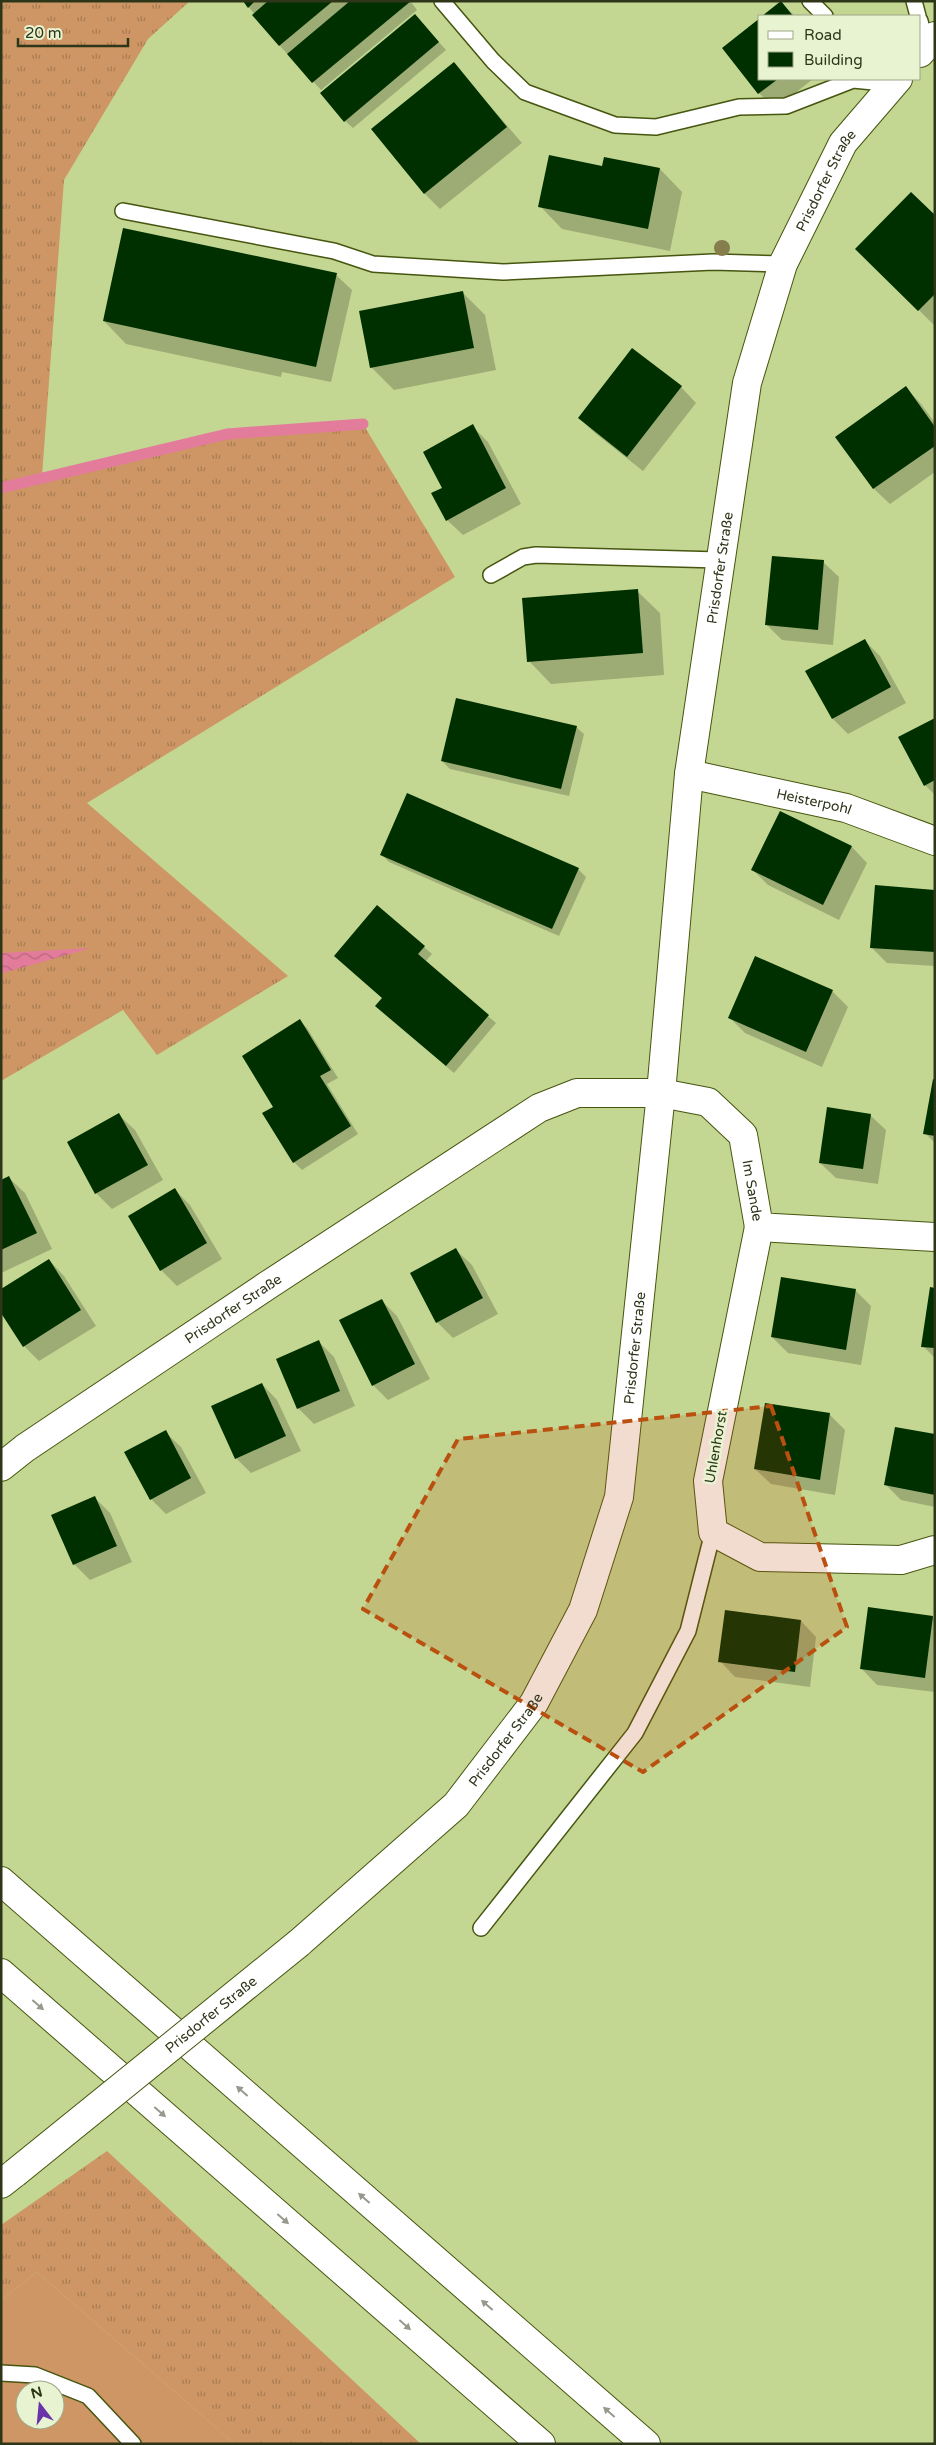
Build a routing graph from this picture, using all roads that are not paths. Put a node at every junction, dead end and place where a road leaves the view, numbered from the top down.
1 (442, 1) edge
2 (810, 1) edge
3 (914, 1) edge
4 (824, 15) edge
5 (918, 15) edge
6 (851, 80) edge
7 (874, 80) edge
8 (896, 81) edge
9 (122, 210) dead end
10 (784, 264) junction
11 (719, 560) junction
12 (491, 575) dead end
13 (689, 774) junction
14 (935, 841) edge
15 (661, 1094) junction
16 (759, 1227) junction
17 (935, 1237) edge
18 (1, 1467) edge
19 (713, 1532) junction
20 (935, 1550) edge
21 (1, 1881) edge
22 (480, 1928) dead end
23 (1, 1973) edge
24 (8, 2179) edge
25 (1, 2373) edge
26 (133, 2444) edge
27 (541, 2444) edge
28 (646, 2444) edge

1 - 6 lane
2 - 4 lane
3 - 5 lane
7 - 8 lane
8 - 10 main road, Prisdorfer Straße
9 - 10 lane
10 - 11 main road, Prisdorfer Straße
11 - 12 lane
11 - 13 main road, Prisdorfer Straße
13 - 14 main road, Heisterpohl
13 - 15 main road, Prisdorfer Straße
15 - 16 main road, Im Sande
15 - 18 main road, Prisdorfer Straße
15 - 24 main road, Prisdorfer Straße, bridge
16 - 17 main road, Im Sande
16 - 19 main road, Uhlenhorst
19 - 20 main road
19 - 22 lane
28 -> 21 main road
23 -> 27 main road
25 - 26 lane

